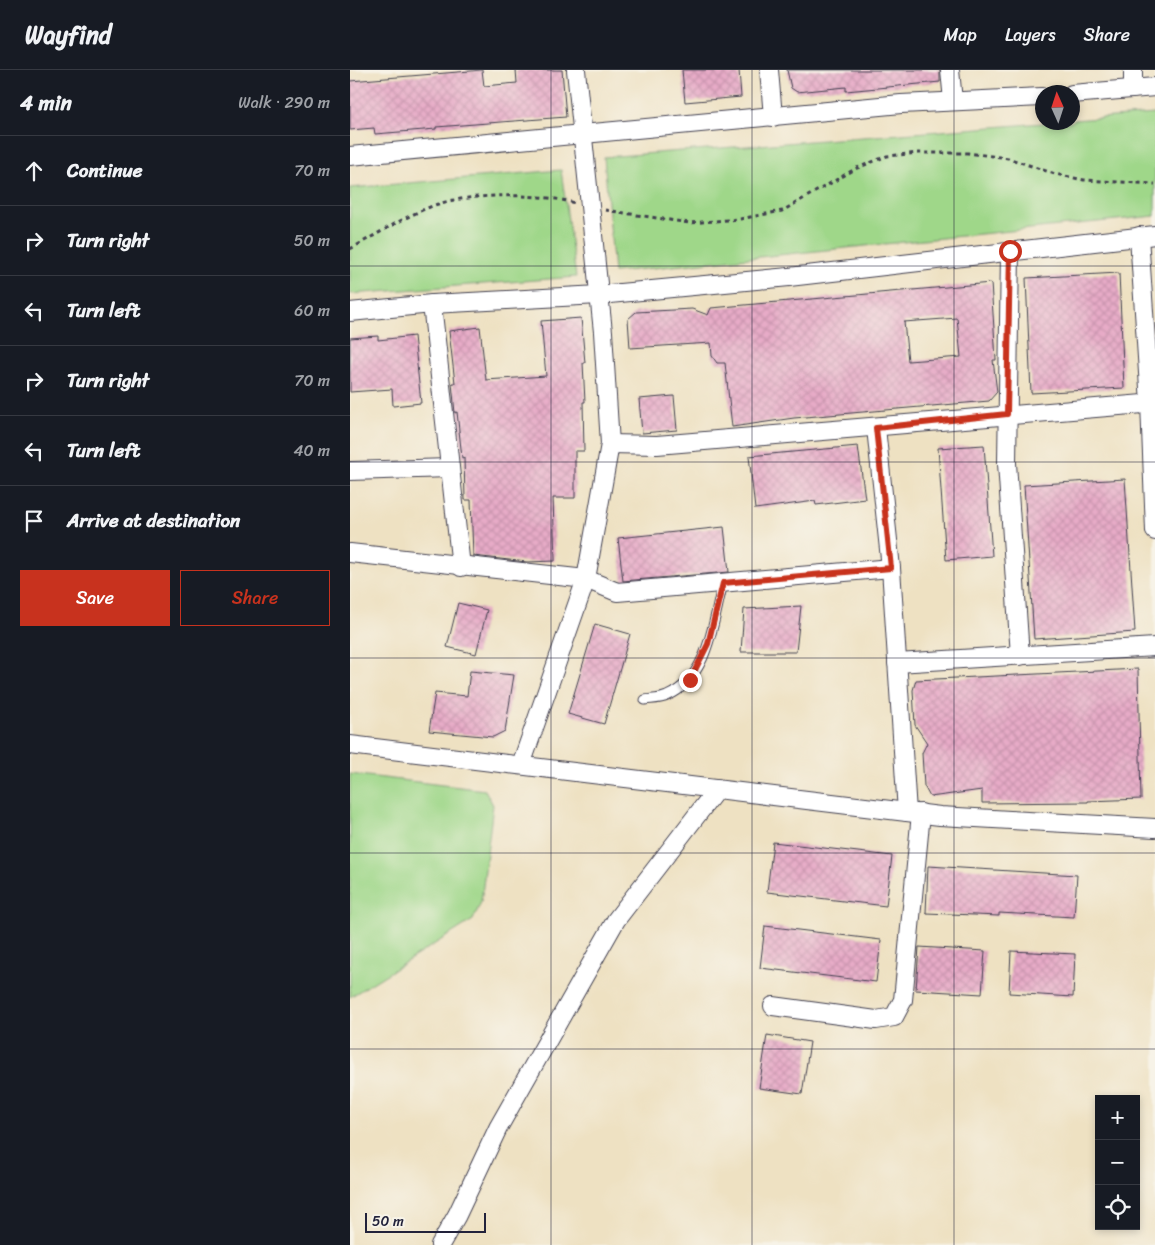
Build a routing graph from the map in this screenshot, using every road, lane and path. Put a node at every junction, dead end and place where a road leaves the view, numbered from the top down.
1 (576, 70) edge
2 (769, 70) edge
3 (950, 70) edge
4 (1133, 70) edge
5 (1155, 87) edge
6 (1133, 89) junction
7 (1080, 93) edge
8 (1035, 97) edge
9 (953, 101) junction
10 (773, 117) junction
11 (582, 135) junction
12 (350, 156) edge
13 (1155, 184) edge
14 (590, 207) junction
15 (1147, 236) edge
16 (350, 249) edge
17 (1010, 251) junction
18 (599, 295) junction
19 (432, 304) junction
20 (350, 312) edge
21 (1153, 403) edge
22 (1007, 414) junction
23 (876, 428) junction
24 (610, 444) junction
25 (450, 468) junction
26 (350, 471) edge
27 (1155, 531) edge
28 (350, 554) edge
29 (461, 567) junction
30 (891, 568) junction
31 (586, 579) junction
32 (723, 583) junction
33 (1155, 647) edge
34 (1020, 656) junction
35 (897, 663) junction
36 (645, 700) dead end
37 (350, 745) edge
38 (521, 765) junction
39 (718, 789) junction
40 (914, 812) junction
41 (1155, 828) edge
42 (773, 1006) dead end
43 (440, 1245) edge

1 - 11 street
2 - 10 street
3 - 9 street
4 - 6 street
5 - 6 street
6 - 7 street
8 - 9 street
9 - 10 street
10 - 11 street
11 - 12 street
11 - 14 street
13 - 14 path
14 - 16 path
14 - 18 street
15 - 17 street
15 - 21 street
17 - 18 street
17 - 22 street
18 - 19 street
18 - 24 street
19 - 20 street
19 - 25 street
21 - 22 street
21 - 27 street
22 - 23 street
22 - 34 street
23 - 24 street
23 - 30 street
24 - 31 street
25 - 26 street
25 - 29 street
28 - 29 street
29 - 31 street
30 - 32 street
30 - 35 street
31 - 32 street
31 - 38 street
32 - 36 lane
33 - 34 street
34 - 35 street
35 - 40 street
37 - 38 street
38 - 39 street
39 - 40 street
39 - 43 street
40 - 41 street
40 - 42 street

